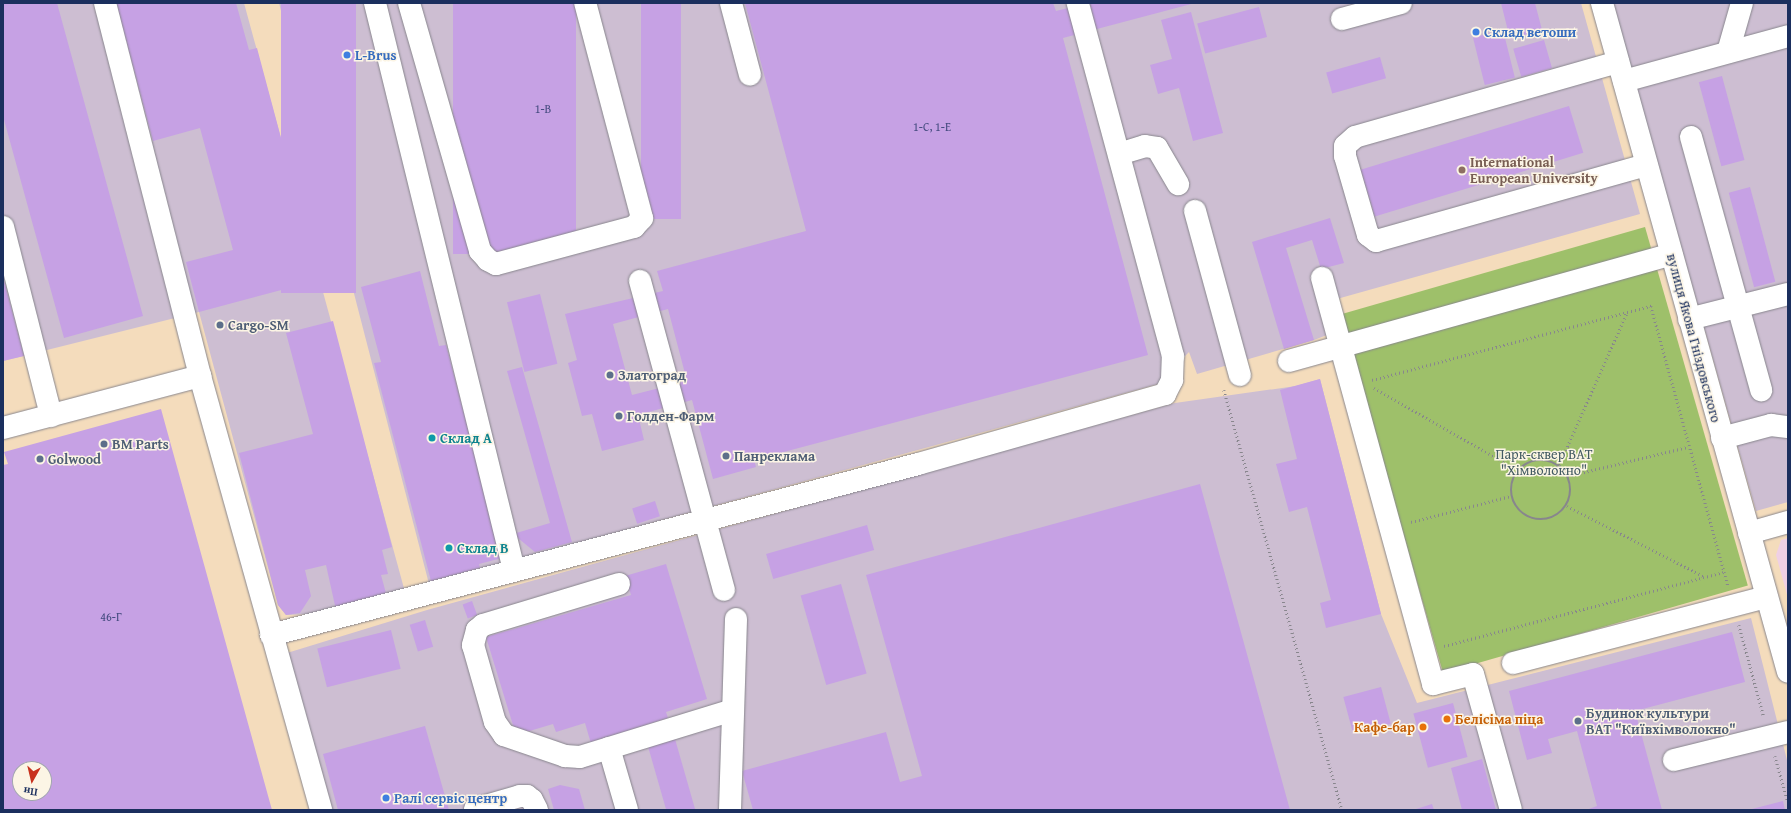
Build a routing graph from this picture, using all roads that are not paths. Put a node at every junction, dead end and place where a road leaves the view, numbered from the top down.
1 (105, 3) edge
2 (375, 3) edge
3 (409, 3) edge
4 (585, 3) edge
5 (731, 3) edge
6 (1078, 3) edge
7 (1401, 3) edge
8 (1602, 3) edge
9 (1746, 4) edge
10 (1342, 20) dead end
11 (1788, 36) edge
12 (1728, 52) junction
13 (1621, 71) junction
14 (750, 75) dead end
15 (1691, 137) dead end
16 (1118, 154) junction
17 (1647, 165) junction
18 (1178, 184) dead end
19 (1195, 211) dead end
20 (3, 227) edge
21 (1671, 254) junction
22 (1322, 278) dead end
23 (640, 281) dead end
24 (1788, 294) edge
25 (1738, 307) junction
26 (1689, 319) junction
27 (1341, 347) junction
28 (1289, 361) dead end
29 (200, 376) junction
30 (1232, 381) road end
31 (1761, 390) dead end
32 (51, 416) junction
33 (3, 428) edge
34 (1788, 428) edge
35 (1722, 438) junction
36 (705, 520) junction
37 (1788, 522) edge
38 (1749, 533) junction
39 (514, 570) junction
40 (619, 584) dead end
41 (724, 590) dead end
42 (1767, 596) junction
43 (736, 619) dead end
44 (271, 635) junction
45 (1513, 663) dead end
46 (1788, 672) edge
47 (733, 710) junction
48 (1788, 732) edge
49 (609, 748) junction
50 (1674, 760) dead end
51 (475, 809) dead end
52 (321, 810) edge
53 (537, 810) edge
54 (627, 810) edge
55 (730, 810) edge
56 (1511, 810) edge

1 - 29 street
2 - 39 street
3 - 4 street
5 - 14 street
6 - 16 street
7 - 10 street
8 - 13 street, вулиця Якова Гніздовського
9 - 12 street
11 - 12 street
12 - 13 street
13 - 17 street, вулиця Якова Гніздовського
13 - 17 street
15 - 25 street
16 - 18 street
16 - 36 street
17 - 21 street, вулиця Якова Гніздовського
19 - 30 street
20 - 32 street
21 - 26 street, вулиця Якова Гніздовського
21 - 27 street
22 - 27 street
23 - 36 street
24 - 25 street
25 - 26 street
25 - 31 street
26 - 35 street, вулиця Якова Гніздовського
27 - 28 street
27 - 56 street
29 - 32 street
29 - 44 street
32 - 33 street
34 - 35 street
35 - 38 street, вулиця Якова Гніздовського
36 - 39 street
36 - 41 street
37 - 38 street
38 - 42 street, вулиця Якова Гніздовського
39 - 44 street
40 - 49 street
42 - 45 street
42 - 46 street, вулиця Якова Гніздовського
43 - 47 street
44 - 52 street
47 - 49 street
47 - 55 street
48 - 50 street
49 - 54 street
51 - 53 street

